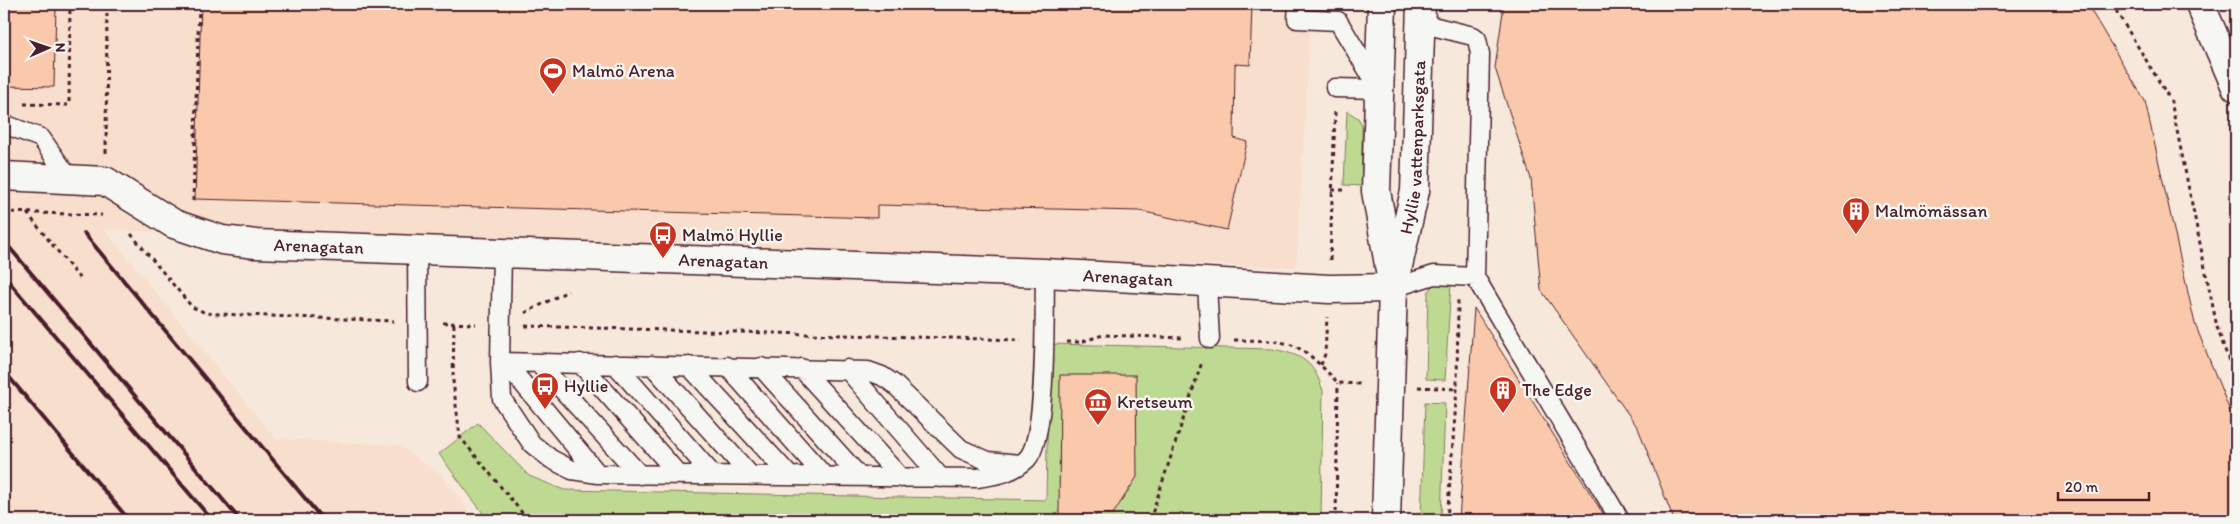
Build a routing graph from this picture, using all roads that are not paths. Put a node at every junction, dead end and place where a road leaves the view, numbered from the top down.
1 (1298, 4) edge
2 (1382, 4) edge
3 (2200, 4) edge
4 (1421, 13) edge
5 (2236, 87) edge
6 (1336, 88) road end
7 (1379, 89) junction
8 (4, 124) edge
9 (4, 176) edge
10 (69, 178) junction
11 (417, 250) junction
12 (502, 253) junction
13 (1044, 272) junction
14 (1475, 277) junction
15 (1207, 284) junction
16 (1393, 288) junction
17 (1210, 339) road end
18 (503, 362) junction
19 (538, 362) junction
20 (580, 363) junction
21 (615, 364) junction
22 (652, 365) junction
23 (689, 366) junction
24 (727, 366) junction
25 (761, 367) junction
26 (801, 368) junction
27 (847, 369) junction
28 (418, 382) dead end
29 (1020, 464) junction
30 (598, 474) junction
31 (640, 475) junction
32 (679, 475) junction
33 (713, 476) junction
34 (751, 476) junction
35 (790, 476) junction
36 (825, 477) junction
37 (860, 477) junction
38 (901, 478) junction
39 (941, 478) junction
40 (1386, 520) edge
41 (1620, 520) edge

1 - 7 lane
2 - 7 street, Hyllie vattenparksgata
3 - 5 street
4 - 14 lane
4 - 16 street, Hyllie vattenparksgata
6 - 7 lane
7 - 16 street, Hyllie vattenparksgata
8 - 10 lane
9 - 10 street, Arenagatan
10 - 11 street, Arenagatan
11 - 12 street, Arenagatan
11 - 28 lane
12 - 13 street, Arenagatan
12 - 18 lane
13 - 15 street, Arenagatan
13 - 29 lane
14 - 16 lane
14 - 41 lane
15 - 16 street, Arenagatan
15 - 17 lane
16 - 40 street, Hyllie vattenparksgata
18 - 19 lane
18 - 30 lane
18 - 30 lane
19 - 20 lane
19 - 31 lane
20 - 21 lane
20 - 32 lane
21 - 22 lane
21 - 33 lane
22 - 23 lane
22 - 34 lane
23 - 24 lane
23 - 35 lane
24 - 25 lane
24 - 36 lane
25 - 26 lane
25 - 37 lane
26 - 27 lane
26 - 38 lane
27 - 29 lane
27 - 39 lane
29 - 39 lane
30 - 31 lane
31 - 32 lane
32 - 33 lane
33 - 34 lane
34 - 35 lane
35 - 36 lane
36 - 37 lane
37 - 38 lane
38 - 39 lane

